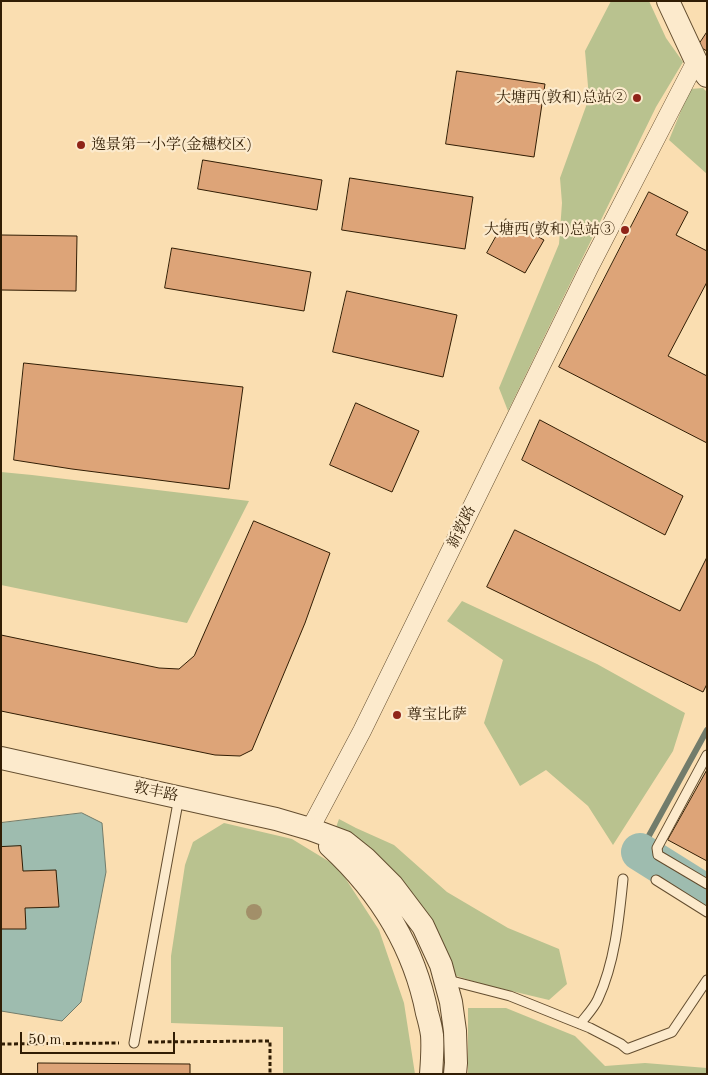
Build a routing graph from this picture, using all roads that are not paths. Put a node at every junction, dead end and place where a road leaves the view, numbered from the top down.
1 (668, 1) edge
2 (701, 69) edge
3 (707, 755) edge
4 (1, 758) edge
5 (179, 797) junction
6 (310, 829) junction
7 (623, 879) dead end
8 (656, 880) dead end
9 (707, 884) edge
10 (707, 912) edge
11 (445, 980) junction
12 (707, 980) edge
13 (580, 1024) junction
14 (134, 1043) dead end
15 (431, 1074) edge
16 (455, 1074) edge

1 - 2 street
2 - 6 street, 新敦路
3 - 9 lane
4 - 5 street, 敦丰路
5 - 6 street, 敦丰路
5 - 14 lane
6 - 11 street, 敦丰路
6 - 15 street, 敦丰路
7 - 13 lane
8 - 10 lane
11 - 13 lane
11 - 16 street, 敦丰路
12 - 13 lane

